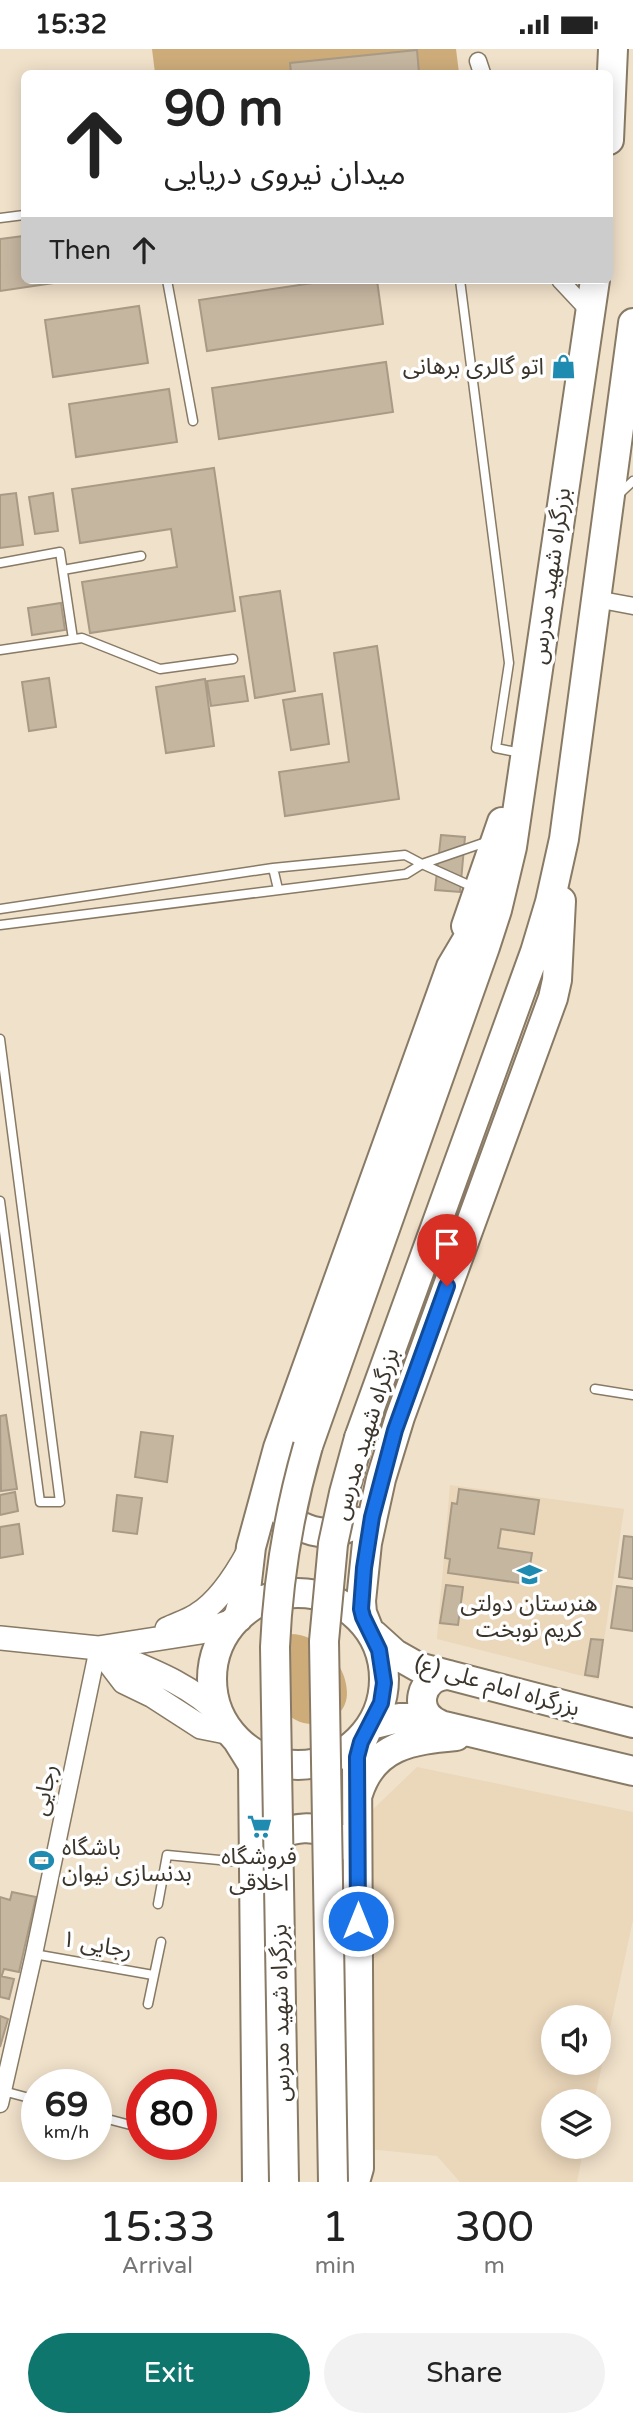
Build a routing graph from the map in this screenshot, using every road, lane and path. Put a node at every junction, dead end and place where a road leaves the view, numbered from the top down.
1 (613, 49) edge
2 (612, 70) edge
3 (21, 215) edge
4 (0, 218) edge
5 (168, 284) edge
6 (461, 284) edge
7 (564, 284) edge
8 (594, 284) edge
9 (590, 312) junction
10 (633, 323) edge
11 (193, 421) dead end
12 (633, 481) edge
13 (608, 511) junction
14 (141, 556) dead end
15 (0, 563) edge
16 (63, 570) junction
17 (596, 599) junction
18 (633, 605) edge
19 (73, 639) junction
20 (0, 650) edge
21 (233, 659) dead end
22 (525, 753) junction
23 (496, 839) junction
24 (564, 839) junction
25 (422, 864) junction
26 (273, 868) junction
27 (506, 873) junction
28 (278, 889) junction
29 (478, 889) junction
30 (0, 909) edge
31 (0, 925) edge
32 (451, 967) junction
33 (0, 1039) edge
34 (0, 1201) edge
35 (595, 1388) dead end
36 (633, 1395) edge
37 (271, 1472) junction
38 (377, 1497) junction
39 (253, 1541) junction
40 (236, 1619) junction
41 (369, 1630) junction
42 (0, 1638) edge
43 (139, 1641) junction
44 (98, 1648) junction
45 (449, 1675) junction
46 (633, 1723) edge
47 (439, 1724) junction
48 (369, 1726) junction
49 (229, 1729) junction
50 (477, 1734) junction
51 (633, 1771) edge
52 (357, 1797) junction
53 (254, 1865) junction
54 (358, 1867) junction
55 (158, 1904) dead end
56 (161, 1942) dead end
57 (34, 1954) junction
58 (153, 1975) junction
59 (148, 2004) dead end
60 (1, 2098) edge
61 (21, 2099) edge
62 (257, 2182) edge
63 (284, 2182) edge
64 (333, 2182) edge
65 (355, 2182) edge

1 - 2 highway
3 - 4 lane
5 - 11 lane
6 - 22 lane
7 - 9 street
8 - 9 highway, بزرگراه شهید مدرس
9 - 22 highway, بزرگراه شهید مدرس
10 - 13 highway, بزرگراه شهید مدرس
12 - 13 lane
13 - 17 highway, بزرگراه شهید مدرس
14 - 16 lane
15 - 16 lane
16 - 19 lane
17 - 18 street
17 - 24 highway, بزرگراه شهید مدرس
19 - 20 lane
19 - 21 lane
22 - 23 highway
22 - 27 highway, بزرگراه شهید مدرس
23 - 25 lane
23 - 29 highway
24 - 38 highway, بزرگراه شهید مدرس
24 - 64 highway, بزرگراه شهید مدرس, bridge
25 - 26 lane
25 - 28 lane
25 - 29 lane
26 - 28 lane
26 - 30 lane
27 - 32 highway, بزرگراه شهید مدرس
27 - 63 highway, بزرگراه شهید مدرس, bridge
28 - 31 lane
29 - 32 highway
32 - 37 highway, بزرگراه شهید مدرس
33 - 34 lane
35 - 36 lane
37 - 38 highway
37 - 39 highway, بزرگراه شهید مدرس
38 - 41 highway, بزرگراه شهید مدرس
39 - 40 highway, بزرگراه شهید مدرس
39 - 43 main road
40 - 41 highway
40 - 43 main road
40 - 49 highway
41 - 45 highway, بزرگراه امام علی (ع)
41 - 48 highway
42 - 44 main road
43 - 44 main road
44 - 49 main road
44 - 57 street, رجایی
45 - 46 highway, بزرگراه امام علی (ع)
45 - 47 highway
47 - 48 highway, بزرگراه امام علی (ع)
47 - 50 highway, بزرگراه امام علی (ع)
48 - 49 highway
48 - 52 highway
49 - 53 highway, بزرگراه شهید مدرس
50 - 51 highway, بزرگراه امام علی (ع)
50 - 52 highway
52 - 54 highway
53 - 54 highway
53 - 55 lane
53 - 62 highway, بزرگراه شهید مدرس
54 - 65 highway
56 - 58 lane
57 - 58 lane, رجایی ۱
57 - 60 street, رجایی
58 - 59 lane
60 - 61 lane

